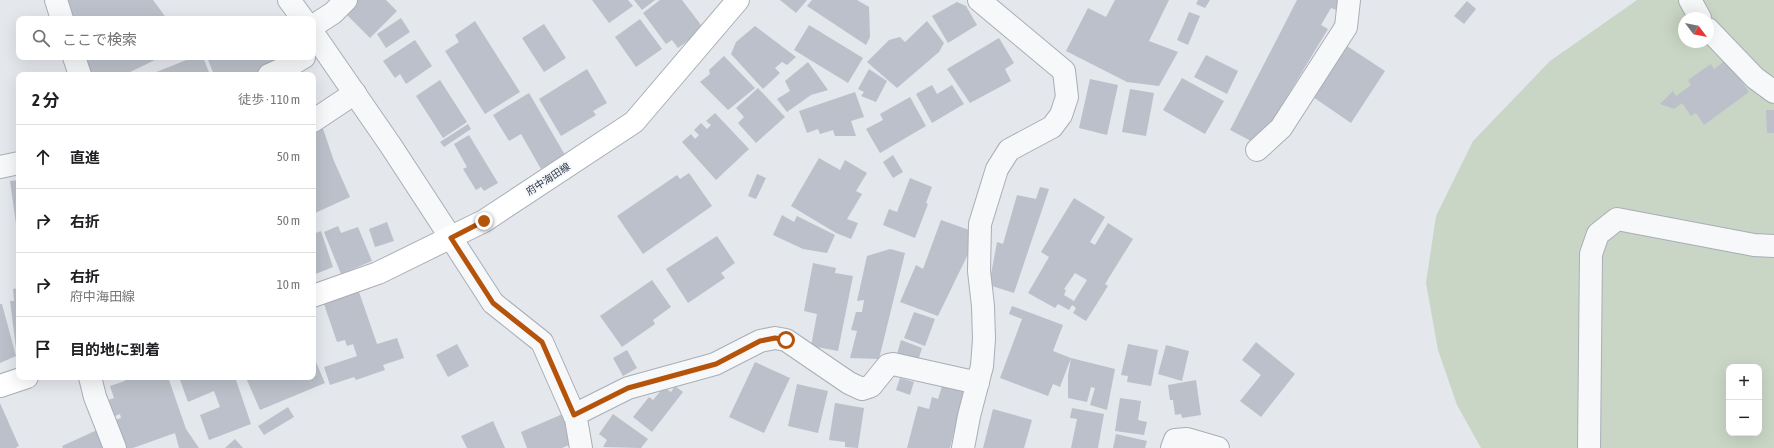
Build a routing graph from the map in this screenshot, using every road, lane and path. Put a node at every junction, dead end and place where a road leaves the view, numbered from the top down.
1 (56, 0) edge
2 (289, 0) edge
3 (346, 0) edge
4 (738, 0) edge
5 (979, 0) edge
6 (1349, 0) edge
7 (1690, 0) edge
8 (1697, 12) edge
9 (61, 16) edge
10 (301, 16) edge
11 (1714, 35) edge
12 (316, 38) edge
13 (316, 47) edge
14 (75, 60) edge
15 (295, 60) edge
16 (79, 72) edge
17 (276, 72) edge
18 (1774, 92) edge
19 (355, 93) junction
20 (316, 119) edge
21 (1257, 150) dead end
22 (16, 164) edge
23 (0, 167) edge
24 (451, 238) junction
25 (1774, 246) edge
26 (316, 295) edge
27 (18, 380) edge
28 (91, 380) edge
29 (978, 383) junction
30 (0, 386) edge
31 (574, 415) junction
32 (115, 448) edge
33 (581, 448) edge
34 (963, 448) edge
35 (1172, 448) edge
36 (1218, 448) edge
37 (1589, 448) edge

1 - 9 street
2 - 10 street
3 - 12 street
4 - 24 main road, 府中海田線
5 - 29 street
6 - 21 street
7 - 8 street
11 - 18 street
13 - 19 street
14 - 16 street
15 - 17 street
19 - 20 street
19 - 24 street
22 - 23 street
24 - 26 main road, 府中海田線
24 - 31 street
25 - 37 street
27 - 30 main road
28 - 32 street
29 - 31 street
29 - 34 street
31 - 33 street
35 - 36 street

